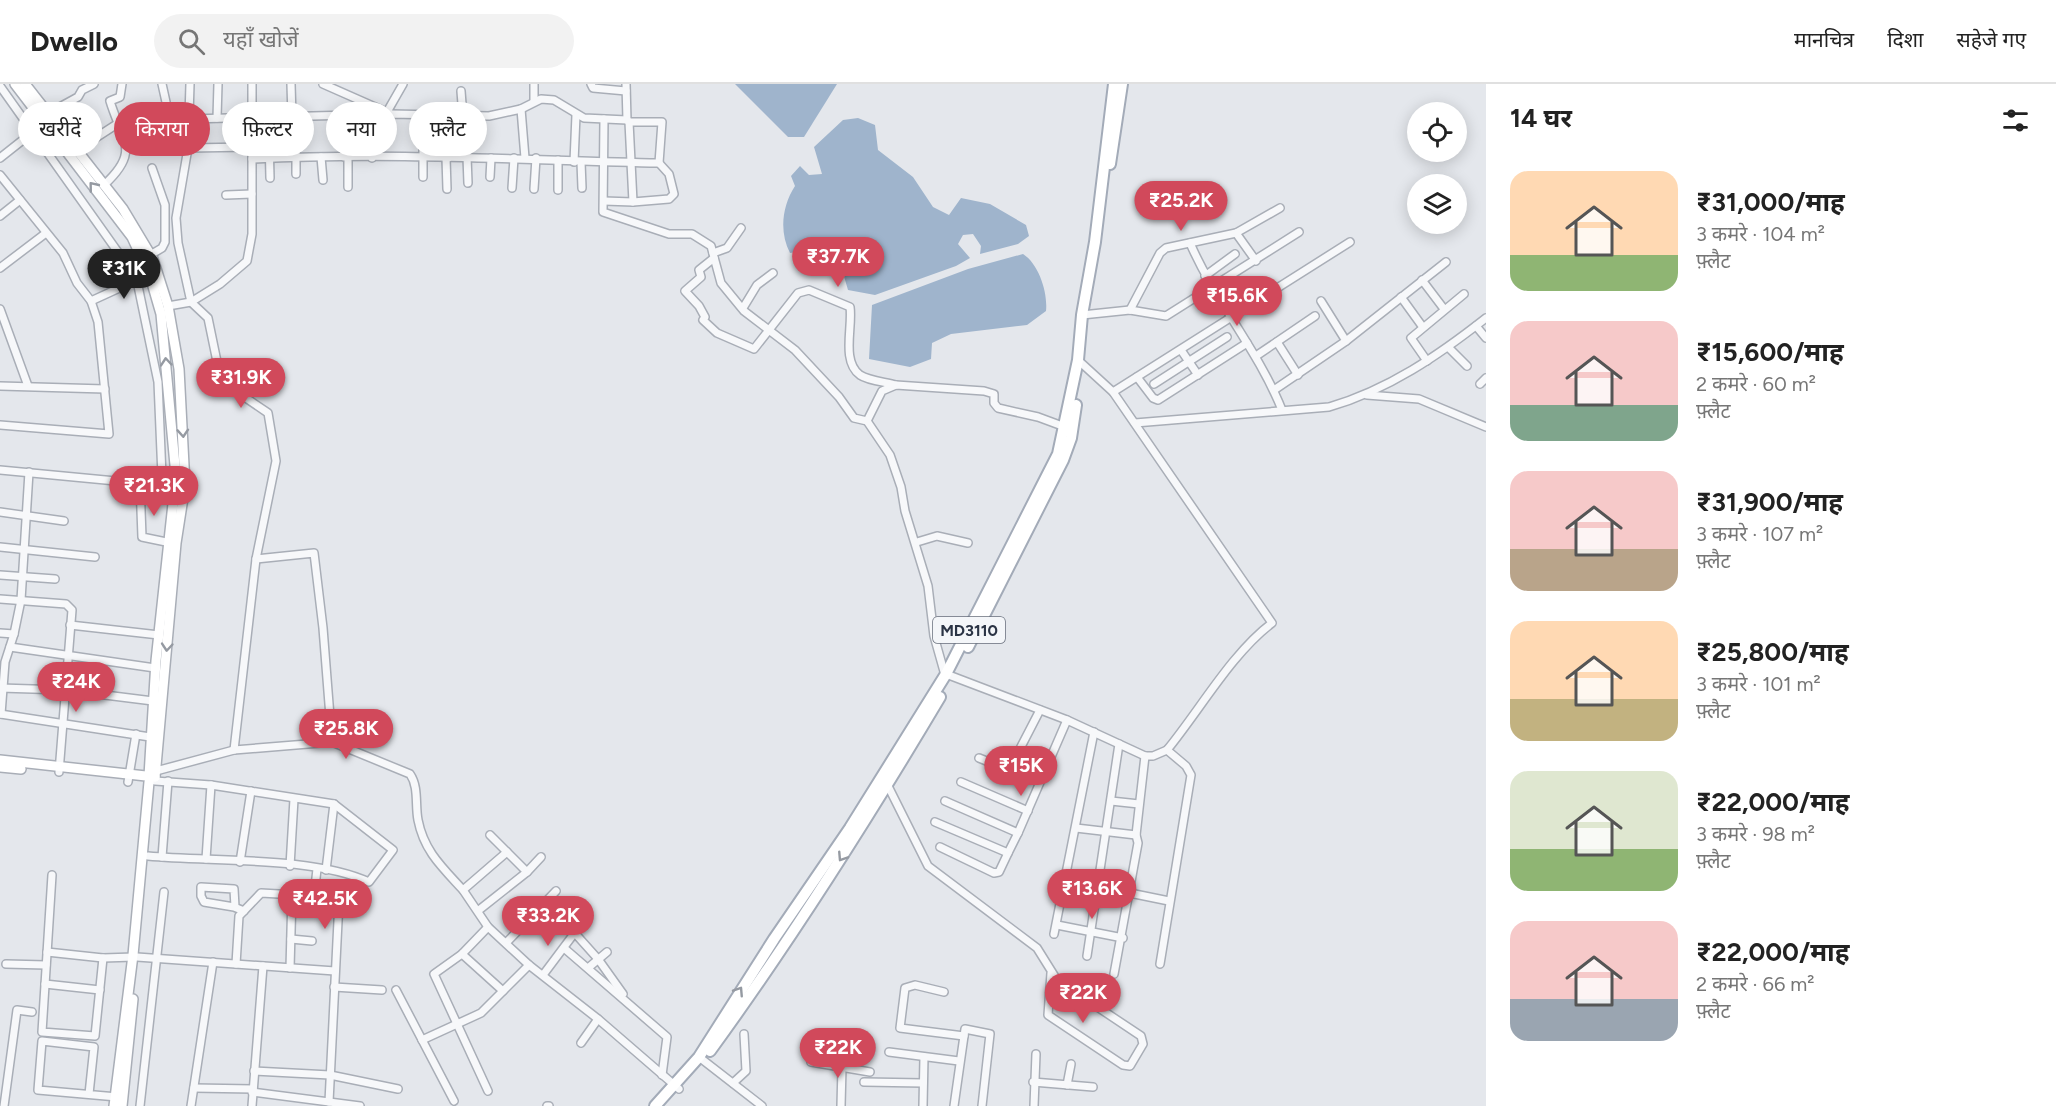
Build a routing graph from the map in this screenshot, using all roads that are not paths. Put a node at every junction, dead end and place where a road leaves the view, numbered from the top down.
1 (15, 84) edge
2 (25, 84) edge
3 (94, 84) edge
4 (122, 84) edge
5 (162, 84) edge
6 (190, 84) edge
7 (218, 84) edge
8 (252, 84) edge
9 (291, 84) edge
10 (323, 84) edge
11 (404, 84) edge
12 (534, 84) edge
13 (591, 84) edge
14 (1114, 84) edge
15 (1122, 84) edge
16 (0, 86) edge
17 (341, 87) edge
18 (626, 87) edge
19 (461, 91) dead end
20 (534, 101) junction
21 (32, 102) edge
22 (37, 102) edge
23 (71, 102) edge
24 (166, 102) edge
25 (190, 102) edge
26 (251, 102) edge
27 (293, 102) edge
28 (369, 102) edge
29 (395, 102) edge
30 (462, 102) edge
31 (521, 109) junction
32 (18, 110) edge
33 (114, 114) edge
34 (576, 115) junction
35 (487, 116) edge
36 (210, 118) edge
37 (217, 118) junction
38 (222, 118) edge
39 (604, 119) junction
40 (628, 121) junction
41 (18, 143) edge
42 (51, 156) edge
43 (74, 156) edge
44 (82, 156) edge
45 (126, 156) edge
46 (187, 156) edge
47 (0, 158) edge
48 (270, 158) junction
49 (296, 158) junction
50 (321, 158) junction
51 (346, 158) junction
52 (372, 158) joint
53 (423, 158) junction
54 (447, 158) junction
55 (467, 158) junction
56 (491, 158) junction
57 (514, 158) junction
58 (525, 158) junction
59 (536, 158) junction
60 (252, 159) joint
61 (558, 160) junction
62 (578, 162) junction
63 (631, 162) junction
64 (659, 163) junction
65 (605, 164) junction
66 (152, 168) dead end
67 (296, 174) dead end
68 (0, 175) edge
69 (423, 177) dead end
70 (490, 177) dead end
71 (270, 178) dead end
72 (322, 180) dead end
73 (468, 183) dead end
74 (104, 185) junction
75 (348, 187) dead end
76 (512, 188) dead end
77 (582, 188) dead end
78 (447, 189) dead end
79 (534, 189) dead end
80 (558, 190) dead end
81 (252, 194) junction
82 (226, 195) dead end
83 (20, 200) junction
84 (604, 201) junction
85 (633, 202) junction
86 (1280, 208) dead end
87 (0, 216) edge
88 (741, 228) dead end
89 (1236, 232) junction
90 (1299, 232) dead end
91 (46, 233) junction
92 (1350, 242) dead end
93 (1190, 243) junction
94 (1235, 254) dead end
95 (150, 255) junction
96 (714, 255) junction
97 (1256, 261) junction
98 (1446, 262) dead end
99 (0, 268) edge
100 (773, 273) dead end
101 (1205, 276) junction
102 (143, 278) junction
103 (1422, 280) junction
104 (1213, 289) junction
105 (1464, 294) dead end
106 (1401, 297) junction
107 (92, 301) junction
108 (1321, 301) dead end
109 (190, 302) junction
110 (168, 306) junction
111 (742, 308) junction
112 (0, 309) edge
113 (1130, 309) junction
114 (1444, 309) junction
115 (1085, 315) junction
116 (1315, 316) dead end
117 (1230, 317) junction
118 (1486, 318) edge
119 (1422, 326) junction
120 (1476, 326) junction
121 (771, 331) junction
122 (1227, 337) dead end
123 (1486, 338) edge
124 (1346, 341) junction
125 (1277, 342) junction
126 (1247, 343) junction
127 (1449, 348) junction
128 (1181, 350) junction
129 (1256, 356) junction
130 (1081, 361) junction
131 (1427, 361) junction
132 (1189, 362) junction
133 (1467, 366) dead end
134 (1198, 375) junction
135 (1299, 375) junction
136 (1137, 377) junction
137 (1486, 378) edge
138 (1154, 384) dead end
139 (1480, 384) dead end
140 (896, 385) junction
141 (0, 386) edge
142 (28, 386) junction
143 (105, 389) junction
144 (1274, 390) junction
145 (1113, 392) junction
146 (1365, 395) junction
147 (1282, 410) junction
148 (867, 422) junction
149 (1484, 422) edge
150 (1135, 423) junction
151 (0, 426) edge
152 (1065, 427) junction
153 (0, 470) edge
154 (185, 471) junction
155 (29, 472) junction
156 (176, 476) junction
157 (140, 483) junction
158 (180, 487) junction
159 (0, 512) edge
160 (28, 514) junction
161 (64, 520) dead end
162 (173, 543) junction
163 (917, 543) junction
164 (968, 543) dead end
165 (0, 548) edge
166 (26, 549) junction
167 (94, 557) dead end
168 (256, 559) junction
169 (0, 574) edge
170 (22, 576) junction
171 (55, 579) dead end
172 (0, 599) edge
173 (21, 600) junction
174 (70, 625) junction
175 (0, 633) edge
176 (14, 634) junction
177 (159, 635) junction
178 (10, 647) junction
179 (70, 657) junction
180 (2, 662) edge
181 (155, 668) junction
182 (948, 675) junction
183 (1, 688) edge
184 (65, 690) junction
185 (153, 702) junction
186 (1040, 710) junction
187 (0, 714) edge
188 (1067, 720) junction
189 (63, 723) junction
190 (1094, 732) junction
191 (136, 734) junction
192 (150, 736) junction
193 (332, 742) junction
194 (1119, 744) junction
195 (234, 750) junction
196 (1167, 750) junction
197 (1145, 756) junction
198 (979, 758) dead end
199 (0, 760) edge
200 (0, 767) edge
201 (60, 770) junction
202 (152, 778) junction
203 (129, 779) junction
204 (168, 782) junction
205 (961, 782) dead end
206 (888, 784) junction
207 (211, 785) junction
208 (251, 791) junction
209 (294, 799) junction
210 (945, 801) dead end
211 (1111, 801) junction
212 (334, 804) junction
213 (1139, 804) junction
214 (1028, 811) junction
215 (935, 822) dead end
216 (1076, 828) junction
217 (1018, 832) junction
218 (1106, 833) junction
219 (490, 835) dead end
220 (1136, 835) junction
221 (940, 847) dead end
222 (507, 852) junction
223 (1008, 853) junction
224 (147, 856) junction
225 (162, 857) junction
226 (541, 857) dead end
227 (206, 859) junction
228 (240, 862) junction
229 (290, 866) junction
230 (317, 869) junction
231 (326, 870) junction
232 (527, 872) junction
233 (52, 874) dead end
234 (1066, 880) junction
235 (1098, 886) junction
236 (463, 890) junction
237 (556, 891) dead end
238 (164, 892) dead end
239 (1130, 893) junction
240 (292, 895) junction
241 (314, 896) junction
242 (546, 901) junction
243 (1169, 901) junction
244 (235, 907) junction
245 (479, 910) junction
246 (244, 911) junction
247 (1057, 925) junction
248 (488, 927) junction
249 (1091, 932) junction
250 (1054, 934) dead end
251 (573, 935) junction
252 (1123, 938) junction
253 (291, 939) junction
254 (312, 941) dead end
255 (506, 943) junction
256 (564, 948) junction
257 (47, 952) junction
258 (607, 952) dead end
259 (462, 954) junction
260 (1087, 956) dead end
261 (103, 958) junction
262 (136, 958) junction
263 (158, 958) junction
264 (598, 959) junction
265 (213, 962) junction
266 (6, 964) dead end
267 (236, 964) junction
268 (1160, 964) dead end
269 (46, 965) junction
270 (528, 965) junction
271 (263, 966) junction
272 (290, 968) junction
273 (588, 968) junction
274 (335, 971) junction
275 (1051, 973) junction
276 (1114, 974) dead end
277 (543, 975) junction
278 (45, 984) junction
279 (334, 987) junction
280 (100, 990) junction
281 (382, 990) dead end
282 (396, 990) dead end
283 (503, 991) junction
284 (944, 993) dead end
285 (629, 1004) junction
286 (32, 1012) dead end
287 (598, 1019) junction
288 (460, 1024) junction
289 (744, 1034) dead end
290 (964, 1036) junction
291 (422, 1040) junction
292 (581, 1043) dead end
293 (889, 1052) dead end
294 (1036, 1054) dead end
295 (924, 1057) junction
296 (701, 1058) junction
297 (811, 1062) dead end
298 (959, 1062) junction
299 (1071, 1064) dead end
300 (842, 1067) junction
301 (254, 1071) junction
302 (870, 1072) dead end
303 (330, 1075) junction
304 (662, 1075) junction
305 (864, 1082) dead end
306 (1033, 1082) junction
307 (733, 1083) junction
308 (923, 1083) junction
309 (1067, 1085) junction
310 (676, 1087) junction
311 (194, 1088) junction
312 (1093, 1088) dead end
313 (398, 1089) dead end
314 (253, 1090) junction
315 (488, 1091) dead end
316 (89, 1094) junction
317 (454, 1101) dead end
318 (118, 1102) edge
319 (329, 1102) junction
320 (4, 1106) edge
321 (140, 1106) edge
322 (191, 1106) edge
323 (252, 1106) edge
324 (360, 1106) edge
325 (656, 1106) edge
326 (665, 1106) edge
327 (762, 1106) edge
328 (841, 1106) edge
329 (923, 1106) edge
330 (954, 1106) edge
331 (982, 1106) edge
332 (1034, 1106) edge

1 - 21 main road
2 - 22 main road
3 - 23 street
4 - 33 street
5 - 24 street
6 - 25 street
7 - 37 street
8 - 26 street
9 - 27 street
10 - 17 street
11 - 29 street
12 - 20 street
13 - 18 street
14 - 115 main road, MD3110
15 - 115 main road, MD3110
16 - 32 street
17 - 28 street
18 - 40 street
19 - 30 street
20 - 31 street
20 - 34 street
31 - 35 street
31 - 58 street
34 - 39 street
34 - 62 street
36 - 37 street
37 - 38 street
39 - 40 street
39 - 65 street
40 - 63 street
40 - 64 street
41 - 47 street
42 - 102 street
102 -> 43 main road
44 - 74 main road
45 - 74 street
46 - 109 street
48 - 49 street
48 - 60 street
48 - 71 street
49 - 50 street
49 - 67 street
50 - 51 street
50 - 72 street
51 - 52 street
51 - 75 street
52 - 53 street
53 - 54 street
53 - 69 street
54 - 55 street
54 - 78 street
55 - 56 street
55 - 73 street
56 - 57 street
56 - 70 street
57 - 58 street
57 - 76 street
58 - 59 street
59 - 61 street
59 - 79 street
60 - 81 street
61 - 62 street
61 - 80 street
62 - 65 street
62 - 77 street
63 - 64 street
63 - 65 street
63 - 85 street
64 - 85 street
65 - 84 street
66 - 95 street
68 - 83 street
74 - 95 main road
81 - 82 street
81 - 109 street
83 - 87 street
83 - 91 street
84 - 85 street
84 - 96 street
86 - 89 street
88 - 96 street
89 - 93 street
89 - 97 street
90 - 97 street
91 - 99 street
91 - 107 street
92 - 117 street
93 - 101 street
93 - 113 street
94 - 101 street
95 - 110 main road
96 - 111 street
96 - 121 street
97 - 104 street
98 - 103 street
100 - 111 street
101 - 104 street
102 - 107 street
156 -> 102 main road
102 - 156 street
103 - 106 street
103 - 114 street
104 - 113 street
104 - 117 street
105 - 114 street
106 - 119 street
106 - 124 street
107 - 143 street
108 - 124 street
109 - 110 street
109 - 168 street
110 -> 154 main road
111 - 121 street
112 - 142 street
113 - 115 street
114 - 119 street
115 - 130 main road, MD3110
116 - 125 street
117 - 126 street
117 - 128 street
118 - 120 street
119 - 131 street
120 - 123 street
120 - 127 street
121 - 140 street
121 - 148 street
122 - 132 street
124 - 135 street
125 - 129 street
125 - 135 street
126 - 129 street
126 - 134 street
127 - 131 street
127 - 133 street
128 - 132 street
128 - 136 street
129 - 144 street
130 - 145 street
130 - 152 main road, MD3110
130 - 182 main road, MD3110
131 - 146 street
132 - 134 street
132 - 138 street
134 - 136 street
135 - 144 street
136 - 145 street
137 - 139 street
140 - 148 street
140 - 152 street
141 - 142 street
142 - 143 street
143 - 151 street
144 - 147 street
145 - 150 street
146 - 147 street
146 - 149 street
147 - 150 street
148 - 163 street
150 - 196 street
152 - 182 main road, MD3110
153 - 155 street
154 - 156 street
154 - 158 main road
155 - 157 street
155 - 160 street
156 - 158 main road
157 - 158 street
157 - 162 street
158 - 162 main road
159 - 160 street
160 - 161 street
160 - 166 street
162 - 177 main road
162 -> 202 main road
163 - 164 street
163 - 182 street
165 - 166 street
166 - 167 street
166 - 170 street
168 - 193 street
168 - 195 street
169 - 170 street
170 - 171 street
170 - 173 street
172 - 173 street
173 - 174 street
173 - 176 street
174 - 177 street
174 - 179 street
175 - 176 street
176 - 178 street
177 - 181 main road
178 - 179 street
178 - 180 street
179 - 181 street
179 - 184 street
180 - 183 street
181 - 185 main road
182 - 186 street
182 - 206 main road, MD3110
296 -> 182 main road, MD3110
183 - 184 street
183 - 187 street
184 - 185 street
184 - 189 street
185 - 192 main road
186 - 188 street
186 - 198 street
187 - 189 street
188 - 190 street
188 - 214 street
189 - 191 street
189 - 201 street
190 - 194 street
190 - 216 street
191 - 192 street
191 - 203 street
192 - 202 main road
193 - 195 street
193 - 236 street
194 - 197 street
194 - 211 street
195 - 202 street
196 - 197 street
196 - 243 street
197 - 213 street
199 - 201 main road
200 - 201 main road
201 - 203 main road
202 - 203 main road
202 - 204 street
202 - 224 main road
202 - 262 main road
204 - 207 street
204 - 225 street
205 - 214 street
206 - 275 street
206 -> 296 main road, MD3110
207 - 208 street
207 - 227 street
208 - 209 street
208 - 228 street
209 - 212 street
209 - 229 street
210 - 217 street
211 - 213 street
211 - 218 street
212 - 231 street
212 - 231 street
213 - 220 street
214 - 217 street
215 - 223 street
216 - 218 street
216 - 234 street
217 - 223 street
218 - 220 street
218 - 235 street
219 - 222 street
220 - 239 street
221 - 223 street
222 - 232 street
222 - 236 street
224 - 225 street
224 - 262 main road
225 - 227 street
226 - 232 street
227 - 228 street
228 - 229 street
229 - 230 street
230 - 231 street
230 - 241 street
232 - 245 street
233 - 257 street
234 - 235 street
234 - 247 street
235 - 239 street
235 - 249 street
236 - 245 street
237 - 242 street
238 - 263 street
239 - 243 street
239 - 252 street
240 - 241 street
240 - 246 street
240 - 253 street
241 - 274 street
242 - 251 street
242 - 255 street
243 - 268 street
244 - 244 street
244 - 246 street
245 - 248 street
246 - 267 street
247 - 249 street
247 - 250 street
248 - 255 street
248 - 259 street
249 - 252 street
249 - 260 street
251 - 256 street
251 - 264 street
252 - 276 street
253 - 254 street
253 - 272 street
255 - 270 street
256 - 273 street
256 - 277 street
257 - 261 street
257 - 269 street
258 - 264 street
259 - 283 street
259 - 288 street
261 - 262 street
261 - 280 street
262 - 263 street
262 - 318 main road
263 - 265 street
263 - 321 street
264 - 273 street
264 - 285 street
265 - 267 street
265 - 311 street
266 - 269 street
267 - 271 street
269 - 278 street
270 - 277 street
270 - 283 street
271 - 272 street
271 - 301 street
272 - 274 street
273 - 285 street
274 - 279 street
275 - 275 street
277 - 287 street
278 - 280 street
278 - 280 street
279 - 281 street
279 - 303 street
282 - 291 street
283 - 288 street
284 - 290 street
285 - 304 street
286 - 320 street
287 - 292 street
287 - 304 street
288 - 291 street
288 - 315 street
289 - 307 street
290 - 298 street
290 - 331 street
291 - 317 street
293 - 295 street
294 - 306 street
295 - 298 street
295 - 308 street
296 - 307 street
296 - 310 main road, MD3110
297 - 300 street
298 - 330 street
299 - 309 street
300 - 302 street
300 - 328 street
301 - 303 street
301 - 314 street
303 - 313 street
303 - 319 street
304 - 310 street
305 - 308 street
306 - 309 street
306 - 332 street
307 - 327 street
308 - 329 street
309 - 312 street
310 - 325 main road, MD3110
310 - 326 main road, MD3110
311 - 314 street
311 - 322 street
314 - 319 street
314 - 323 street
316 - 316 street
316 - 318 street
319 - 324 street

